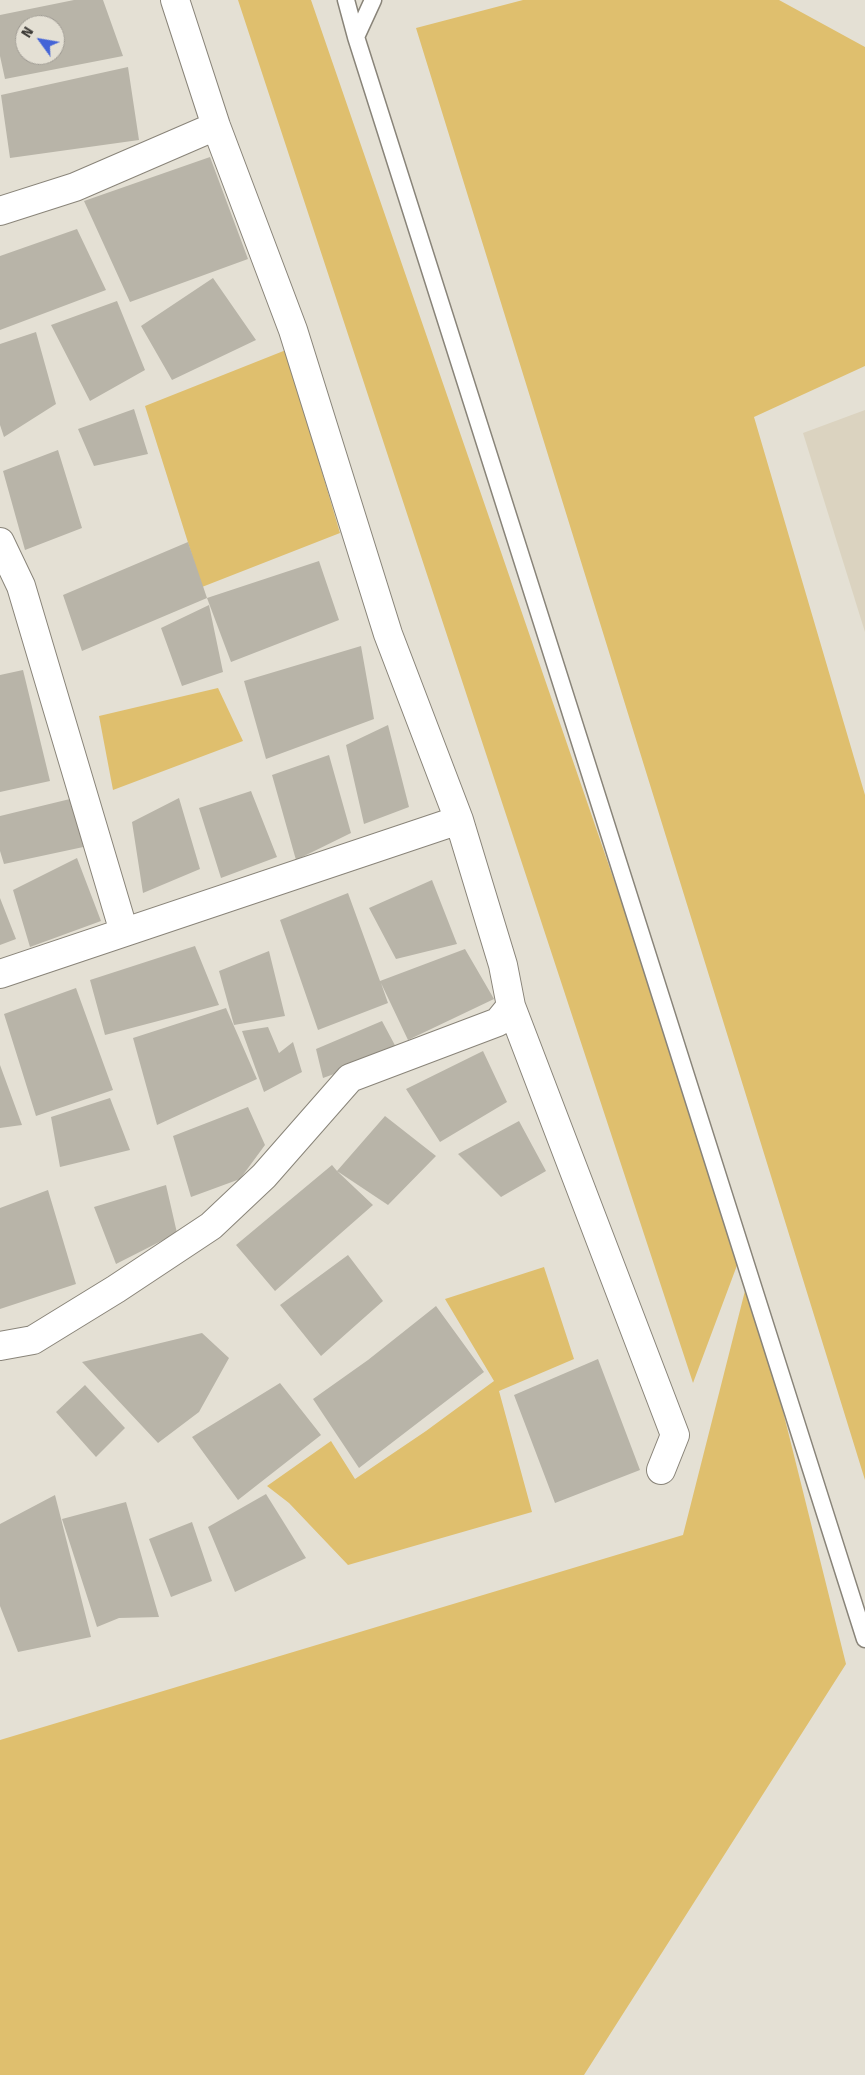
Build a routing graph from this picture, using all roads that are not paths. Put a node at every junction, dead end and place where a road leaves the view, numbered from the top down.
1 (175, 0) edge
2 (346, 0) edge
3 (373, 0) edge
4 (356, 37) junction
5 (216, 126) junction
6 (0, 211) edge
7 (0, 542) edge
8 (459, 820) junction
9 (124, 932) junction
10 (0, 974) edge
11 (510, 1006) junction
12 (0, 1346) edge
13 (661, 1470) dead end
14 (865, 1639) edge

1 - 5 street
2 - 4 lane
3 - 4 lane
4 - 14 lane
5 - 6 street
5 - 8 street
7 - 9 street
8 - 9 street
8 - 11 street
9 - 10 street
11 - 12 street
11 - 13 street

